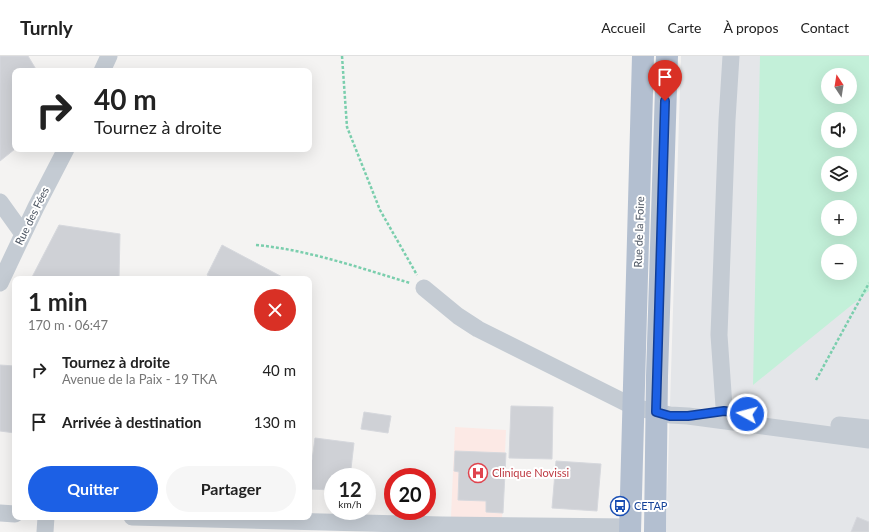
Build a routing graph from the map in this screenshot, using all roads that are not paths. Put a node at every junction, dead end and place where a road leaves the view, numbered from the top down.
1 (108, 56) edge
2 (644, 56) edge
3 (667, 56) edge
4 (731, 56) edge
5 (103, 68) edge
6 (64, 152) edge
7 (0, 202) edge
8 (23, 234) junction
9 (5, 265) edge
10 (0, 283) edge
11 (424, 288) road end
12 (634, 407) junction
13 (656, 412) junction
14 (724, 416) junction
15 (869, 428) edge
16 (869, 440) edge
17 (0, 513) edge
18 (12, 514) edge
19 (46, 520) edge
20 (176, 520) edge
21 (220, 523) edge
22 (442, 529) edge
23 (630, 530) edge
24 (45, 532) edge
25 (655, 532) edge

1 - 5 street
2 - 12 main road, Rue de la Foire
3 - 13 main road
4 - 14 street
6 - 8 street, Rue des Fées
7 - 8 street
8 - 9 street, Rue des Fées
9 - 10 street, Rue des Fées
11 - 12 street
12 - 13 street
12 - 23 main road, Rue de la Foire
13 - 14 street
13 - 25 main road
14 - 15 street
14 - 16 street
17 - 18 street
19 - 24 street
20 - 21 street
21 - 22 street
22 - 23 street

